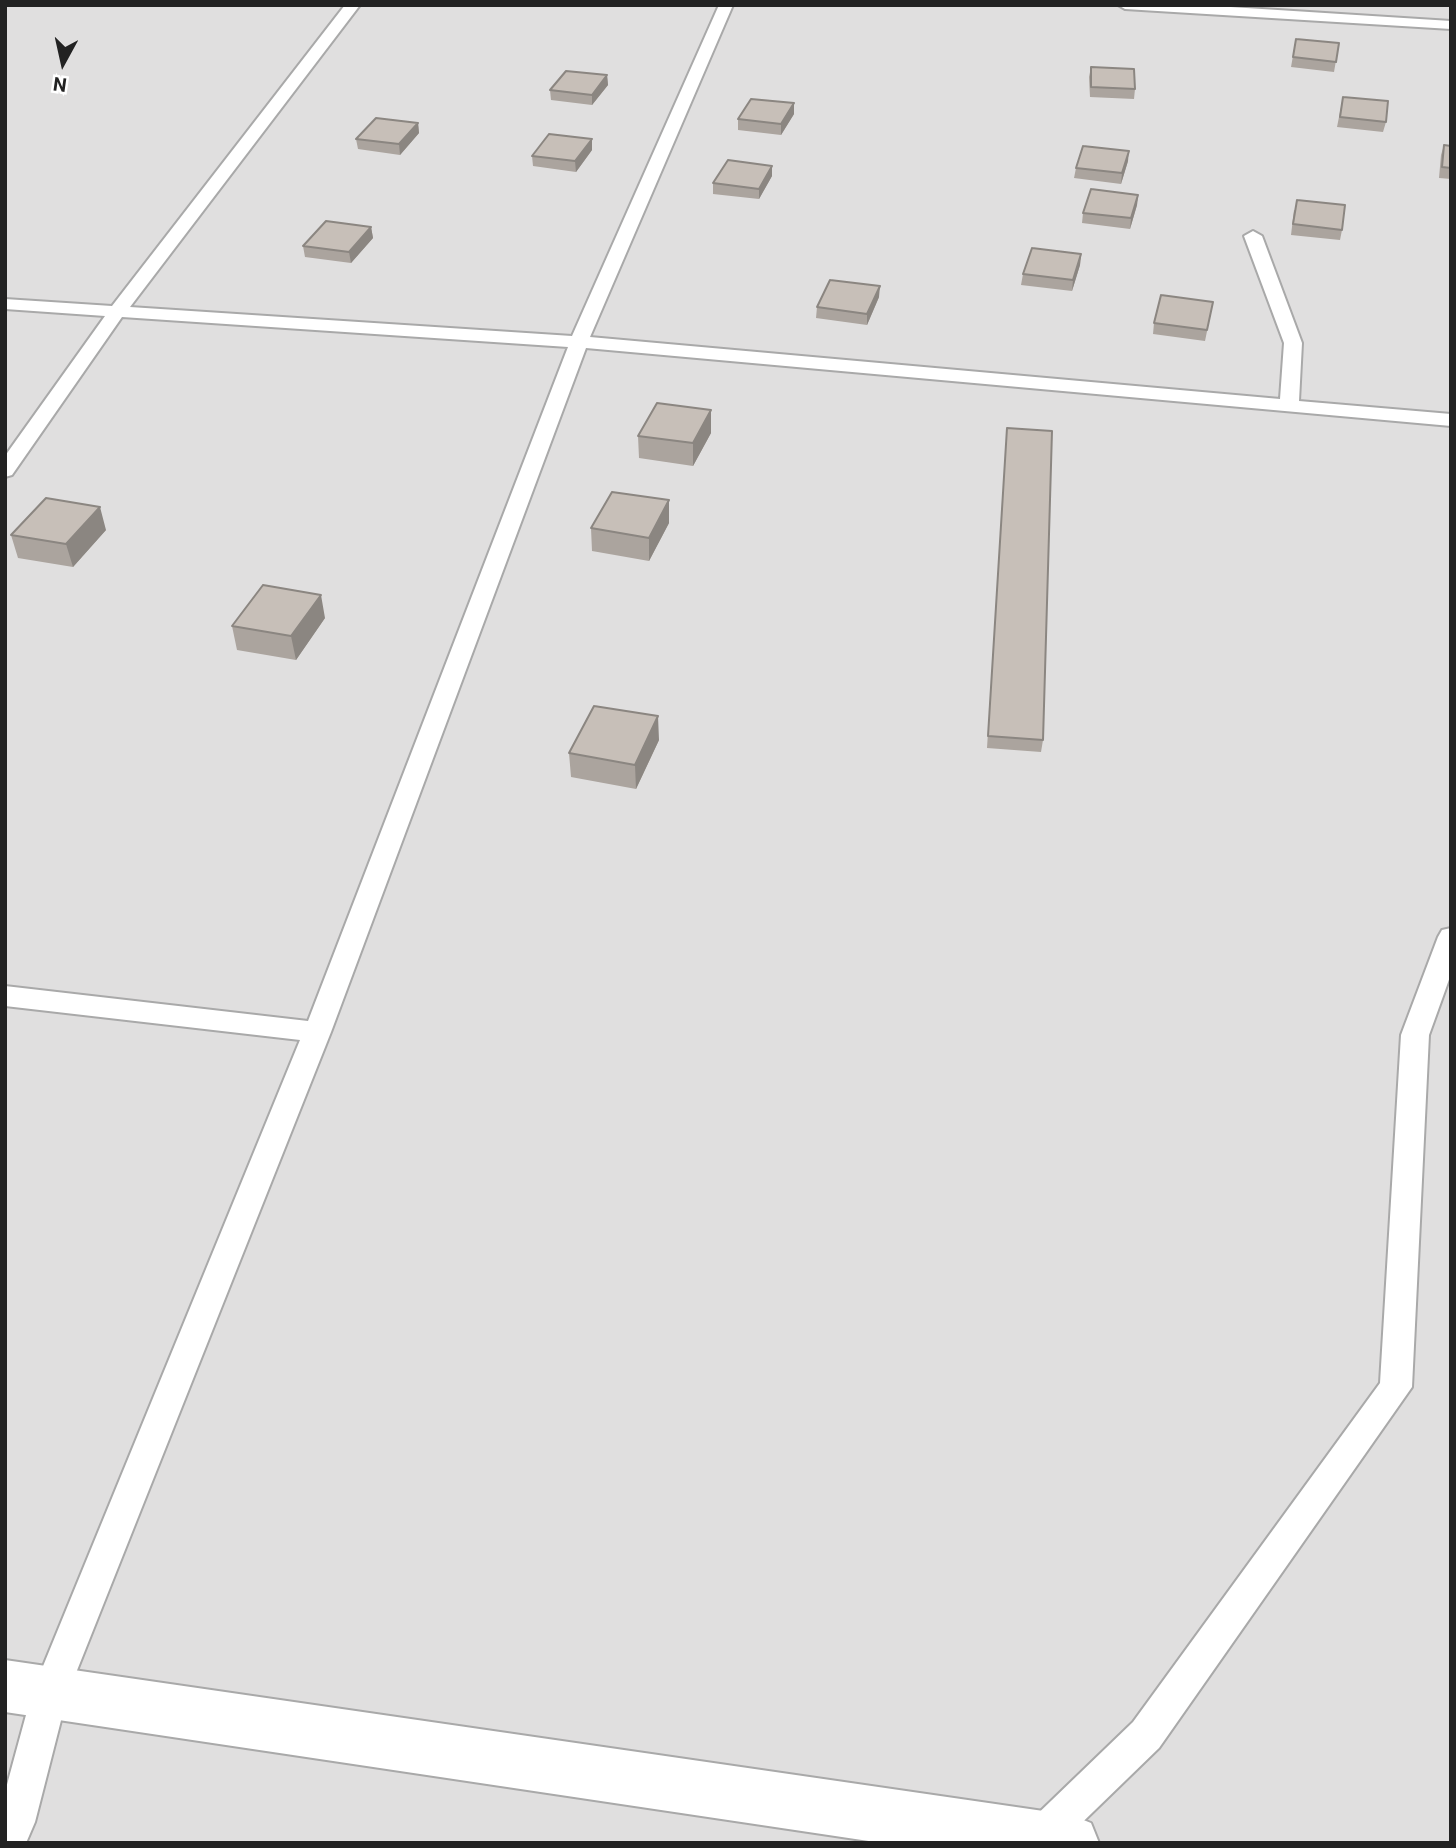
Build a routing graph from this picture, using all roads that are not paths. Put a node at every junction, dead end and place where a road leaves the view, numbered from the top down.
1 (353, 5) edge
2 (726, 5) edge
3 (1125, 5) edge
4 (1451, 25) edge
5 (1253, 236) dead end
6 (5, 304) edge
7 (116, 313) junction
8 (579, 342) junction
9 (1289, 406) junction
10 (1451, 420) edge
11 (5, 471) edge
12 (1451, 937) edge
13 (5, 996) edge
14 (317, 1032) junction
15 (27, 1690) edge
16 (1049, 1841) edge
17 (5, 1843) edge

1 - 7 lane
2 - 8 lane
3 - 4 lane
5 - 9 lane
6 - 7 lane
7 - 8 lane
7 - 11 lane
8 - 9 lane
8 - 14 lane
9 - 10 lane
12 - 16 lane
13 - 14 lane
14 - 15 lane
15 - 16 street
15 - 17 lane

